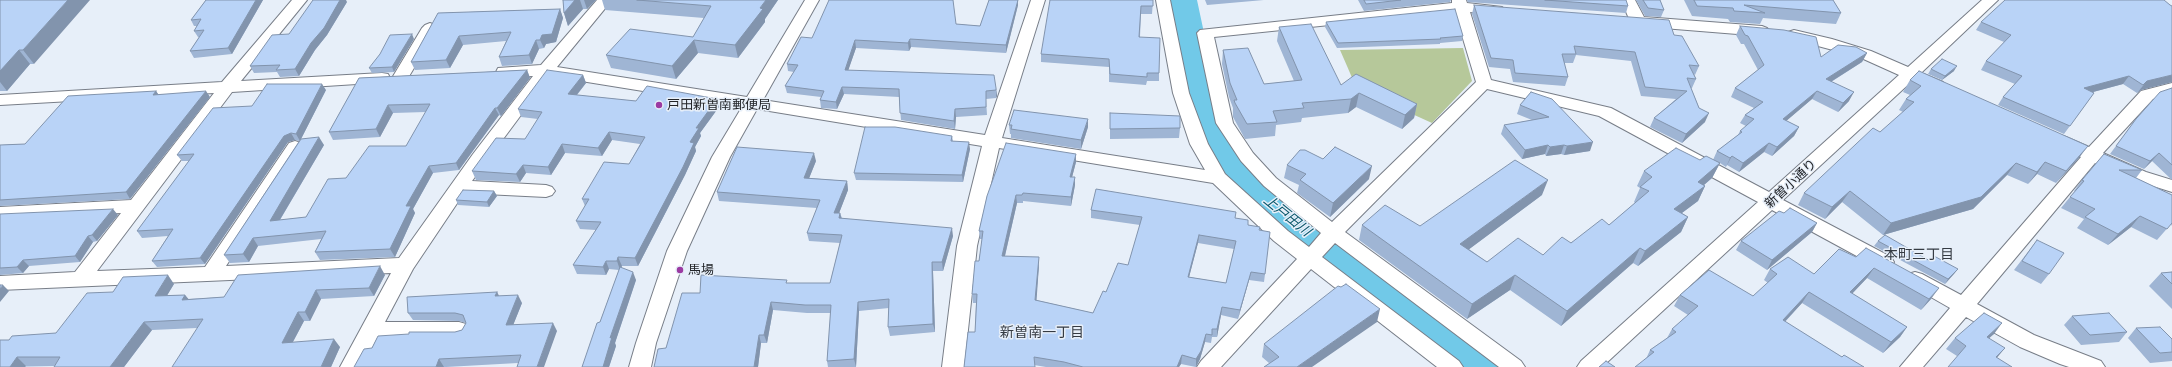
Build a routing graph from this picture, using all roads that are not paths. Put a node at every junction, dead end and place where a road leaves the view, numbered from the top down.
1 (300, 0) edge
2 (605, 0) edge
3 (812, 0) edge
4 (1038, 0) edge
5 (1163, 0) edge
6 (1628, 0) edge
7 (1991, 0) edge
8 (1460, 3) edge
9 (1515, 11) edge
10 (430, 28) edge
11 (546, 70) junction
12 (485, 73) edge
13 (1910, 74) junction
14 (423, 76) edge
15 (400, 78) junction
16 (1484, 83) junction
17 (228, 86) junction
18 (2172, 88) edge
19 (1952, 93) edge
20 (0, 100) edge
21 (751, 103) junction
22 (2044, 134) edge
23 (992, 141) junction
24 (295, 147) edge
25 (2093, 156) junction
26 (1218, 178) junction
27 (459, 186) junction
28 (2172, 186) edge
29 (546, 191) dead end
30 (1773, 201) junction
31 (136, 206) junction
32 (0, 213) edge
33 (1333, 232) junction
34 (1310, 257) junction
35 (406, 265) junction
36 (210, 274) junction
37 (81, 279) junction
38 (0, 283) edge
39 (1964, 306) junction
40 (371, 330) junction
41 (459, 330) edge
42 (352, 367) edge
43 (640, 367) edge
44 (954, 367) edge
45 (1208, 367) edge
46 (1452, 367) edge
47 (1514, 367) edge
48 (1588, 367) edge
49 (1911, 367) edge
50 (2094, 367) edge

1 - 17 street
2 - 11 street
3 - 21 street
4 - 23 street
5 - 26 street
6 - 13 street
7 - 13 street, 新曽小通り
8 - 9 street
8 - 16 street
8 - 33 street
10 - 15 street
11 - 12 street
11 - 21 street
11 - 27 street
13 - 19 street
13 - 30 street, 新曽小通り
14 - 15 street
15 - 17 street
16 - 30 street
16 - 33 street
17 - 20 street
17 - 31 street
18 - 25 street
21 - 23 street
21 - 43 street
22 - 25 street
23 - 26 street
23 - 44 street
24 - 36 street
25 - 28 street
25 - 39 street
26 - 34 street
27 - 29 street
27 - 35 street
30 - 39 street
30 - 48 street, 新曽小通り
31 - 32 street
31 - 37 street
33 - 34 street
33 - 47 street
34 - 45 street
34 - 46 street
35 - 36 street
35 - 40 street
36 - 37 street
37 - 38 street
39 - 49 street
39 - 50 street
40 - 41 street
40 - 42 street

